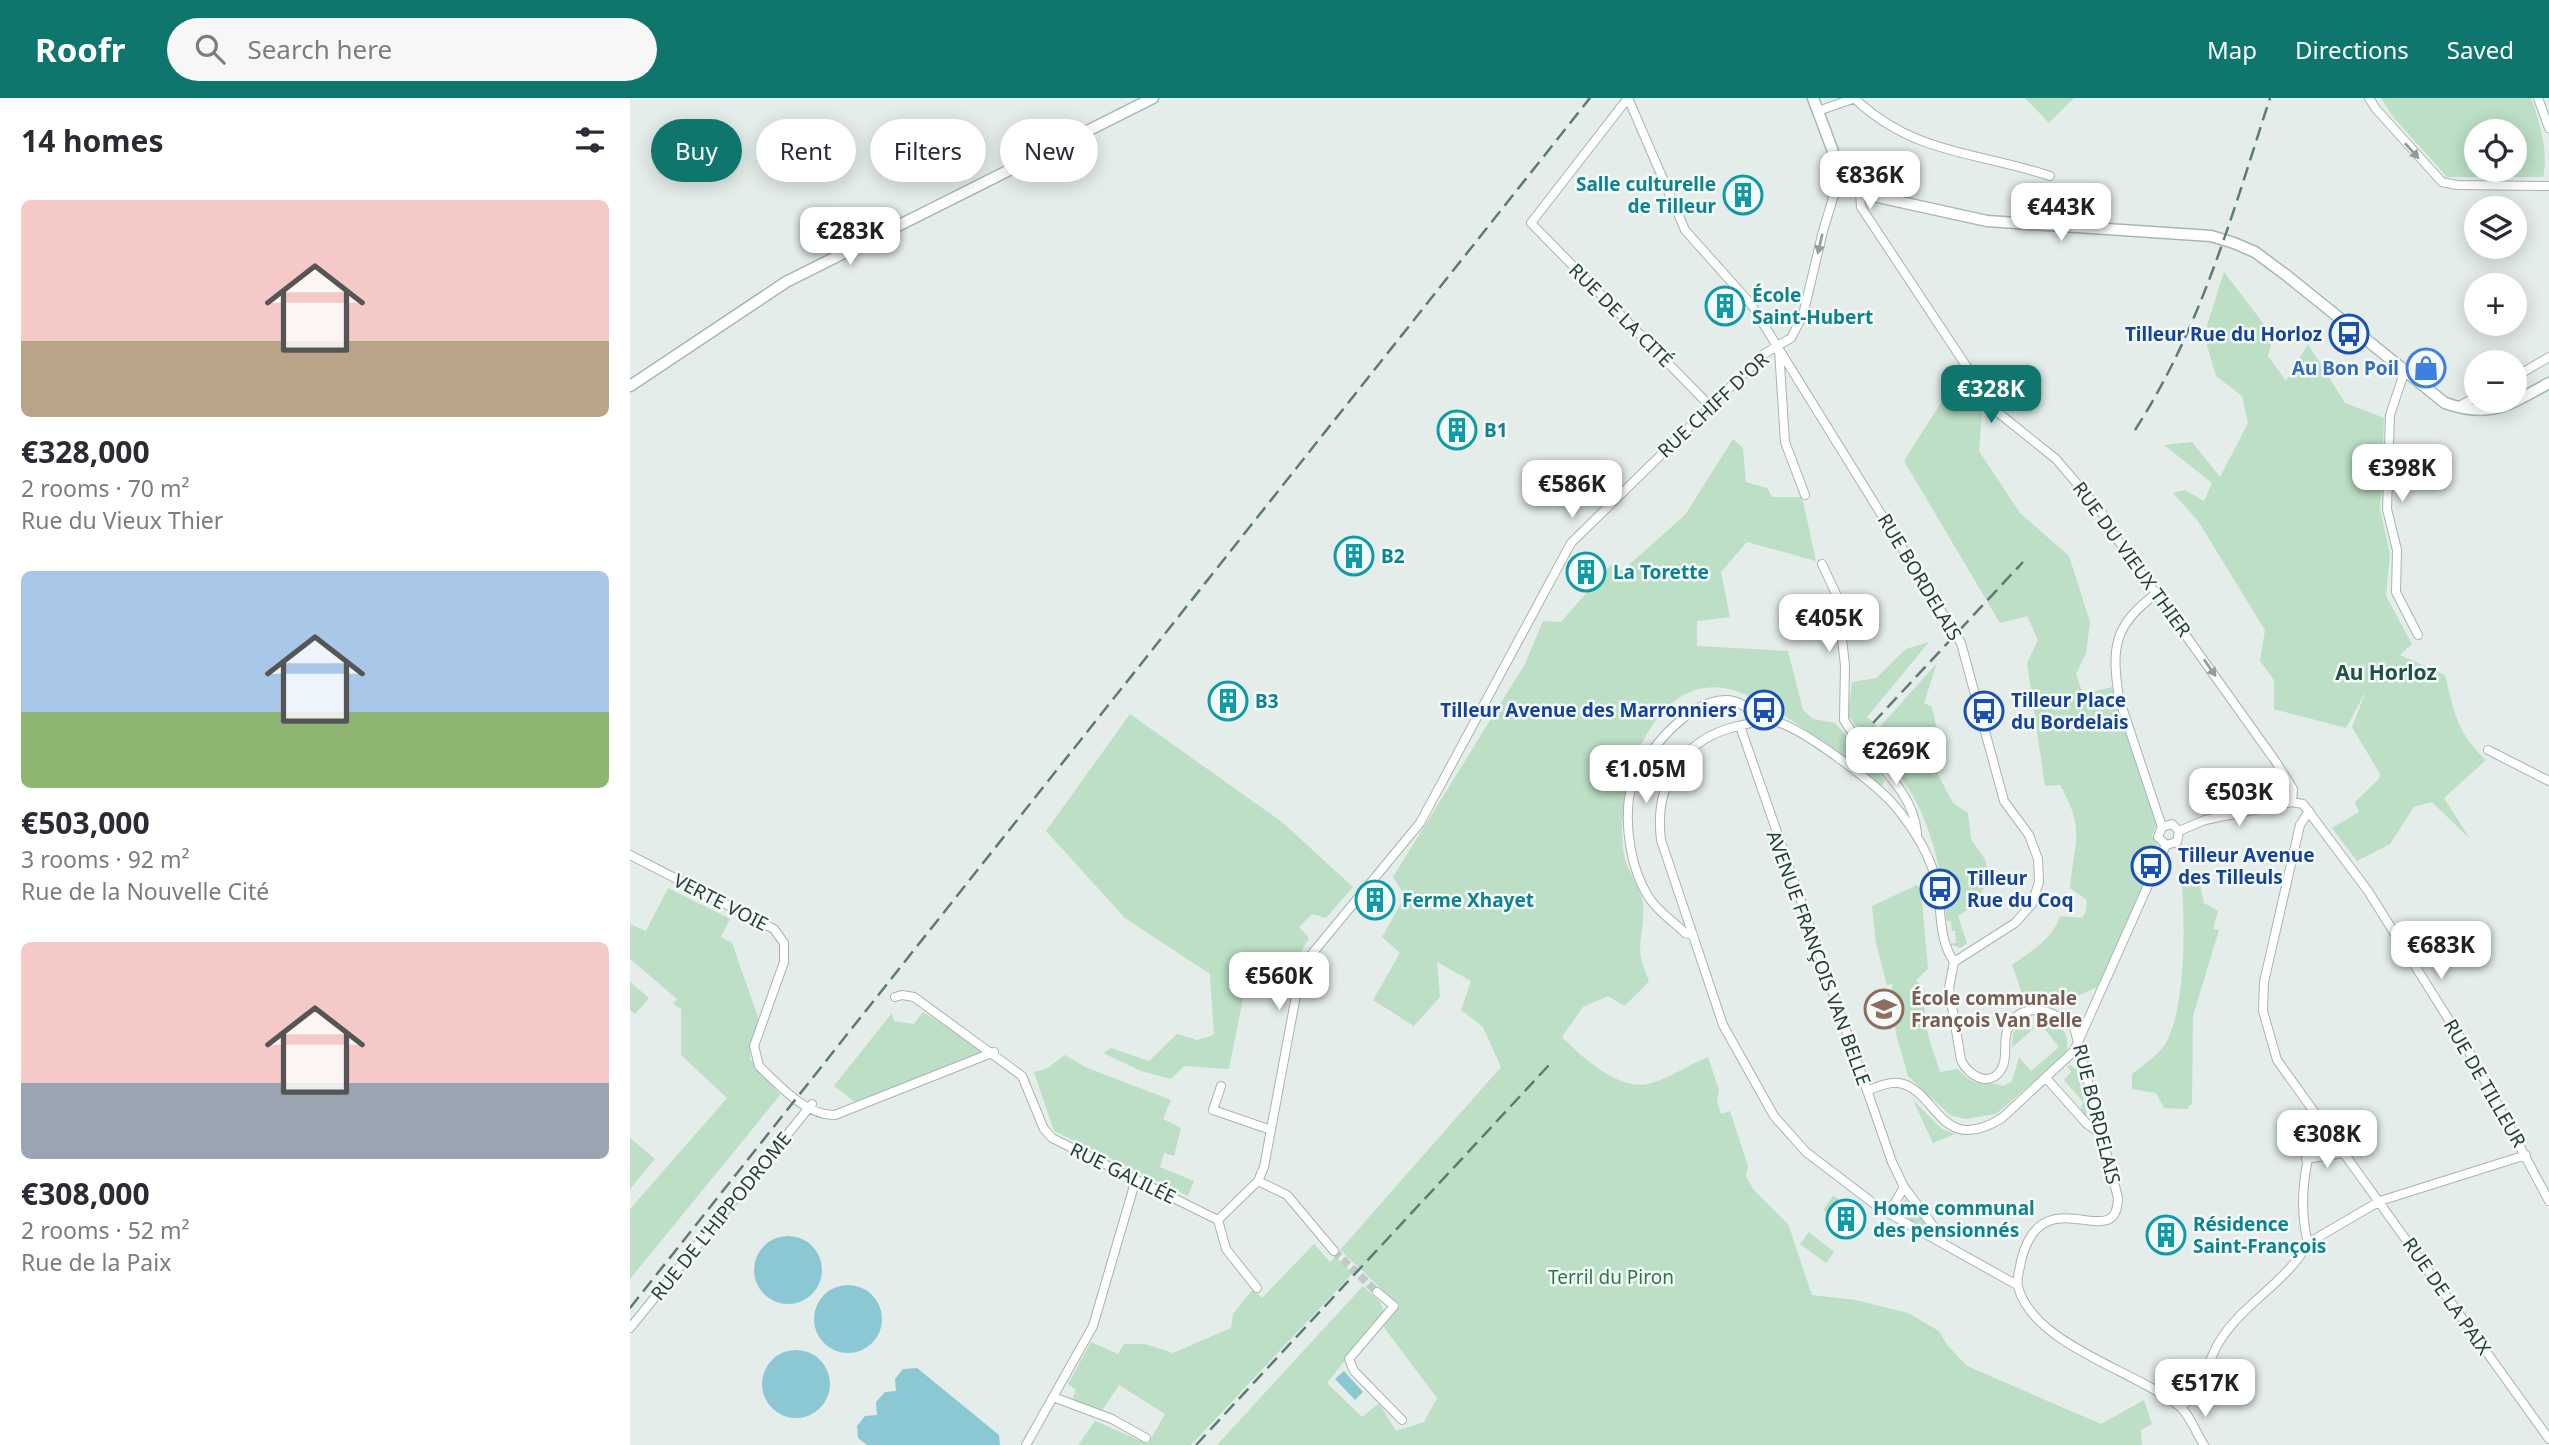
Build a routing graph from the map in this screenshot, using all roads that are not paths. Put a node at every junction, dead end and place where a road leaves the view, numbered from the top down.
1 (1153, 98) edge
2 (1628, 98) edge
3 (1813, 98) edge
4 (1854, 98) edge
5 (2370, 98) edge
6 (2539, 98) edge
7 (1818, 111) junction
8 (2549, 128) edge
9 (2050, 176) dead end
10 (1844, 181) junction
11 (2549, 186) edge
12 (1860, 193) junction
13 (1779, 347) junction
14 (2549, 357) edge
15 (2527, 369) edge
16 (2405, 370) junction
17 (2549, 383) edge
18 (630, 386) edge
19 (2464, 403) edge
20 (1710, 406) junction
21 (2457, 407) junction
22 (1805, 495) dead end
23 (1822, 564) dead end
24 (2157, 593) junction
25 (2418, 635) dead end
26 (1757, 721) junction
27 (1740, 726) junction
28 (2488, 750) dead end
29 (2549, 781) edge
30 (2292, 802) junction
31 (2309, 811) junction
32 (2161, 827) junction
33 (2179, 831) junction
34 (1917, 834) junction
35 (2166, 845) junction
36 (630, 855) edge
37 (1693, 935) junction
38 (1954, 962) junction
39 (895, 997) dead end
40 (2080, 1040) junction
41 (994, 1052) junction
42 (2046, 1078) junction
43 (1221, 1086) dead end
44 (1867, 1091) junction
45 (810, 1106) junction
46 (2318, 1119) junction
47 (2099, 1128) junction
48 (1271, 1130) junction
49 (2343, 1153) junction
50 (2526, 1155) junction
51 (2306, 1159) junction
52 (1136, 1179) junction
53 (1258, 1181) junction
54 (1904, 1187) junction
55 (2381, 1201) junction
56 (2549, 1201) edge
57 (1881, 1209) junction
58 (1218, 1220) junction
59 (1945, 1242) junction
60 (2308, 1243) junction
61 (1334, 1251) tunnel mouth
62 (2017, 1285) junction
63 (1257, 1288) dead end
64 (1377, 1292) tunnel mouth
65 (630, 1328) edge
66 (1053, 1397) junction
67 (2182, 1407) junction
68 (1402, 1420) dead end
69 (1146, 1437) dead end
70 (2549, 1439) edge
71 (1026, 1445) edge
72 (2204, 1445) edge

1 - 18 street
2 - 13 street, RUE BORDELAIS
2 - 20 street, RUE DE LA CITÉ
3 - 7 street
4 - 7 street
4 - 9 street
5 -> 11 street
6 - 8 street
7 - 10 street
10 - 12 street
10 -> 13 street, RUE CHIFF D'OR
12 - 16 street
12 - 24 street, RUE DU VIEUX THIER
13 - 20 street, RUE CHIFF D'OR
13 - 22 street
13 - 38 street, RUE BORDELAIS
14 - 15 street
16 - 21 street
16 - 25 street
17 - 21 street
19 - 21 street
20 - 48 street, RUE CHIFF D'OR
23 - 34 street
24 -> 30 street, RUE DU VIEUX THIER
24 - 32 street
26 - 27 street
26 - 34 street
26 - 37 street
27 - 37 street
27 - 44 street, AVENUE FRANÇOIS VAN BELLE
28 - 29 street
30 - 31 street, RUE DE TILLEUR
30 - 33 street
31 - 46 street, RUE DE LA PAIX
31 - 50 street, RUE DE TILLEUR
32 - 33 street
32 - 35 street
33 - 35 street
34 - 38 street
35 - 40 street
36 - 45 street, VERTE VOIE
37 - 57 street
38 - 40 street, RUE BORDELAIS
39 - 41 street, RUE GALILÉE
40 - 42 street
40 - 47 street, RUE BORDELAIS
41 - 45 street
41 - 52 street, RUE GALILÉE
42 - 44 street
42 - 47 street
43 - 48 street
44 - 54 street, AVENUE FRANÇOIS VAN BELLE
45 - 65 street, RUE DE L'HIPPODROME
46 - 49 street, RUE DE LA PAIX
46 - 51 street
47 - 62 street, RUE BORDELAIS
48 - 53 street, RUE CHIFF D'OR
49 - 51 street
49 - 55 street, RUE DE LA PAIX
50 - 55 street
50 - 56 street, RUE DE TILLEUR
51 - 60 street
52 - 58 street, RUE GALILÉE
52 - 66 street
53 - 58 street
53 - 61 street
54 - 57 street
54 - 59 street, AVENUE FRANÇOIS VAN BELLE
55 - 60 street
55 - 70 street, RUE DE LA PAIX
57 - 59 street
58 - 63 street
59 - 62 street
60 - 67 street
62 - 67 street
64 - 68 street
66 - 69 street
66 - 71 street
67 - 72 street

